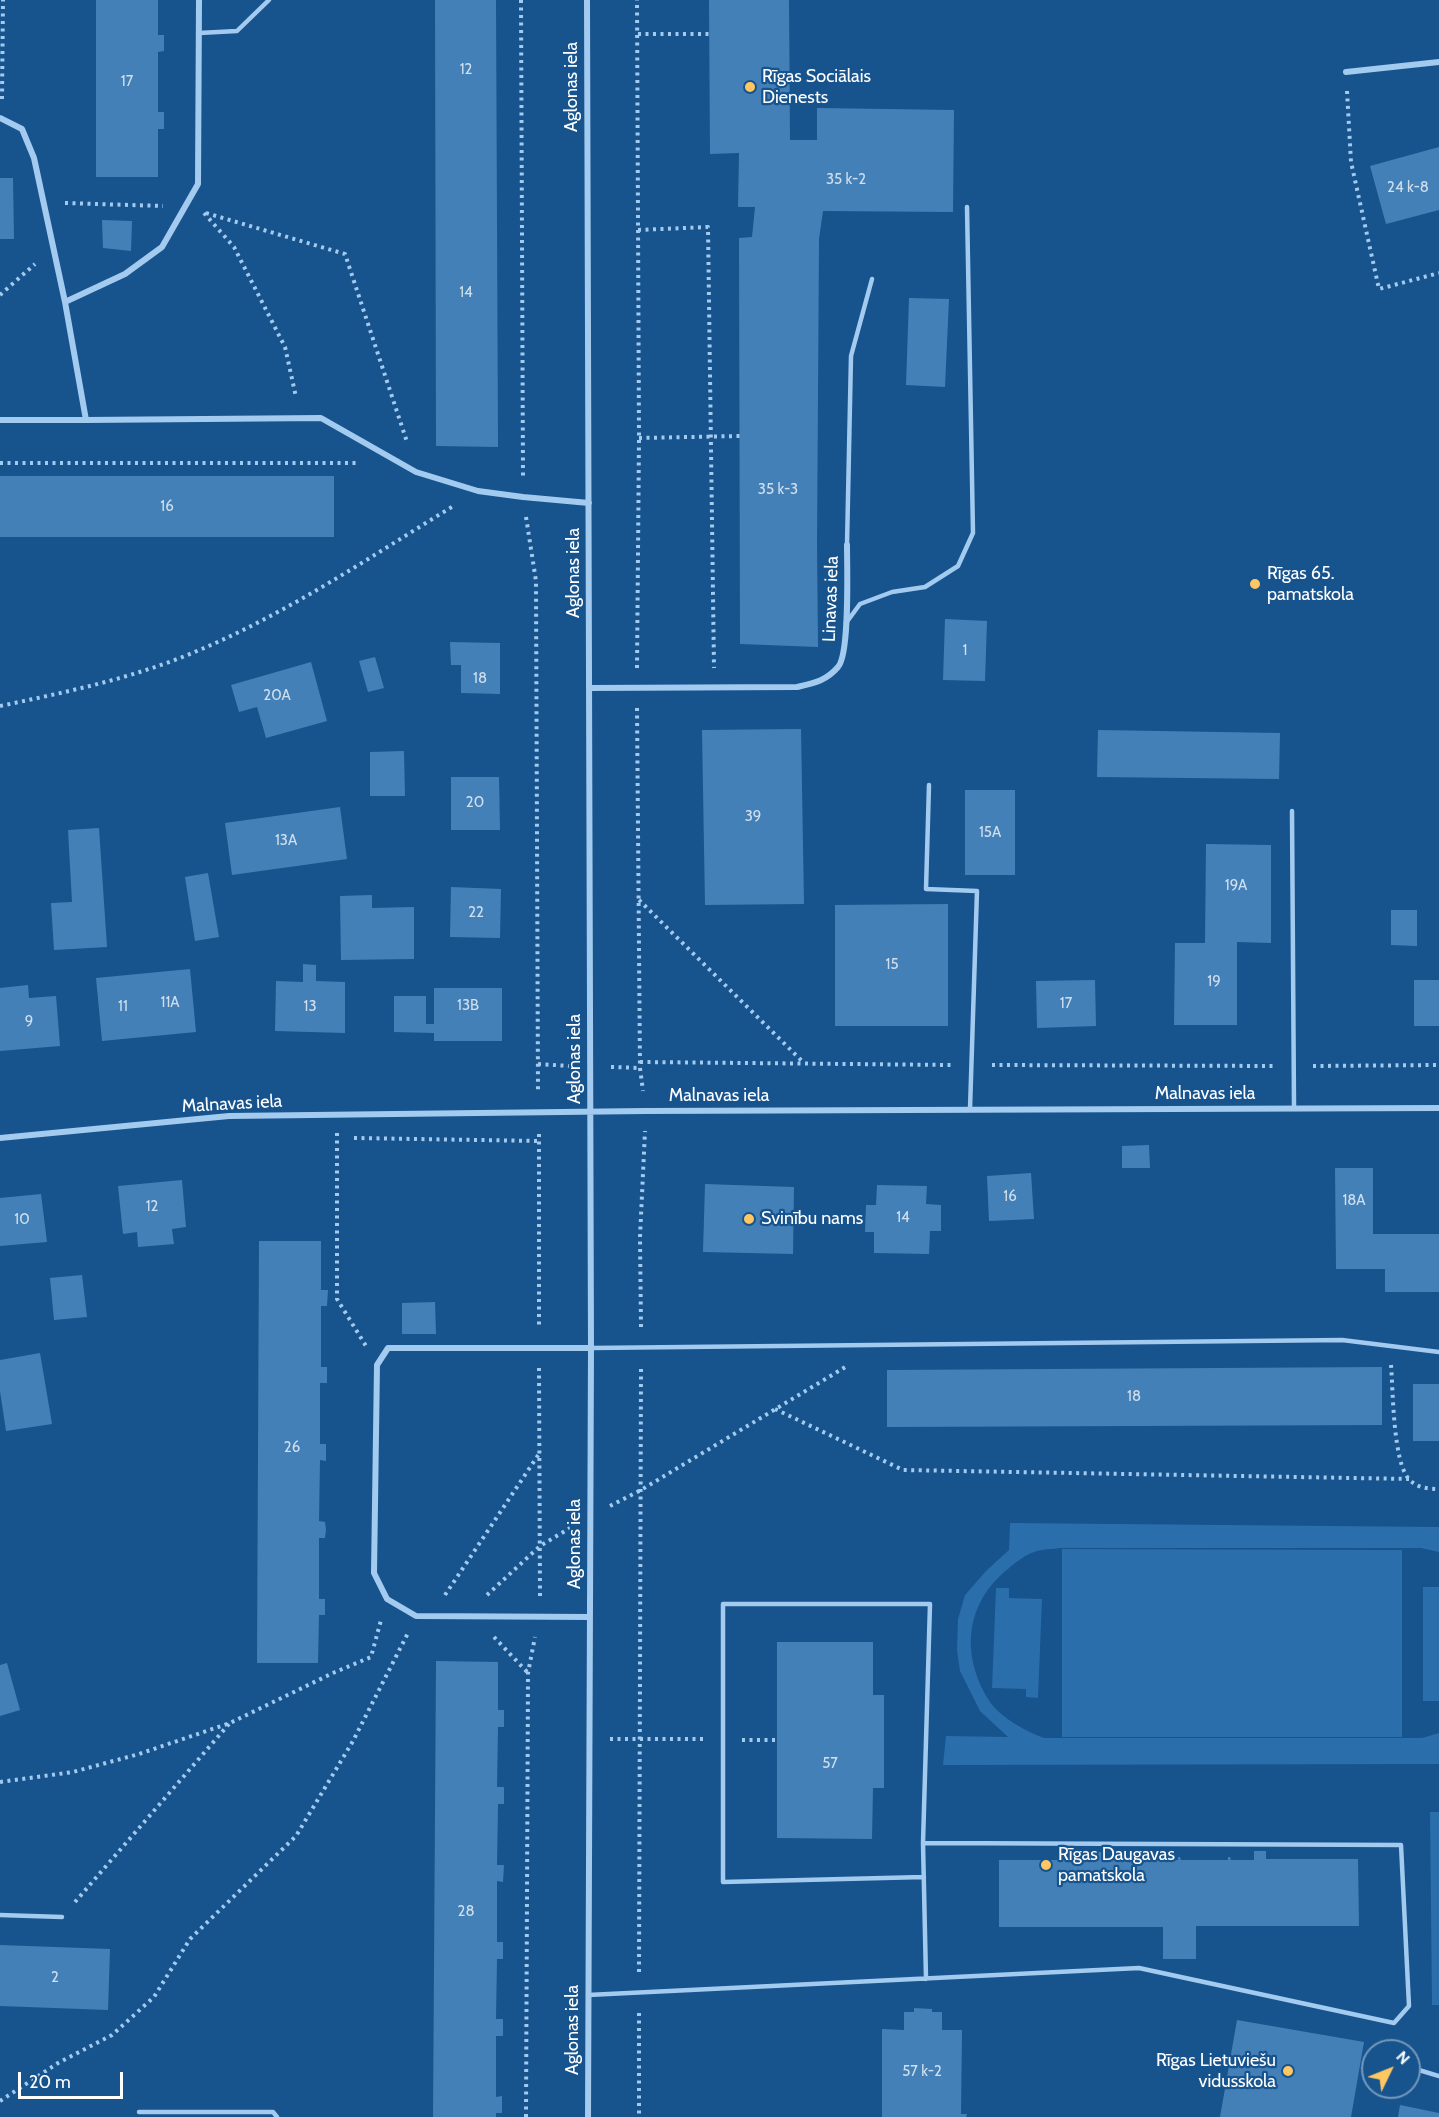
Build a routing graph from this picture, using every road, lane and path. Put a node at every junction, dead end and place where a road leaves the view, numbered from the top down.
1 (3, 0) edge
2 (199, 0) edge
3 (269, 0) edge
4 (521, 0) edge
5 (587, 0) edge
6 (637, 0) edge
7 (199, 33) junction
8 (638, 34) junction
9 (709, 34) dead end
10 (1439, 62) edge
11 (1346, 72) joint
12 (1, 118) edge
13 (44, 202) junction
14 (967, 207) dead end
15 (184, 210) junction
16 (204, 212) junction
17 (638, 230) junction
18 (53, 247) junction
19 (1439, 273) edge
20 (872, 279) dead end
21 (0, 295) edge
22 (65, 302) junction
23 (300, 418) junction
24 (0, 420) edge
25 (86, 420) junction
26 (740, 436) dead end
27 (712, 437) junction
28 (639, 438) junction
29 (376, 449) junction
30 (0, 462) edge
31 (416, 472) junction
32 (478, 491) junction
33 (523, 497) junction
34 (589, 503) junction
35 (847, 545) joint
36 (846, 623) junction
37 (715, 687) junction
38 (590, 688) junction
39 (637, 688) junction
40 (0, 706) edge
41 (929, 785) dead end
42 (1292, 811) dead end
43 (639, 900) junction
44 (640, 1062) junction
45 (805, 1064) junction
46 (971, 1065) junction
47 (1439, 1065) edge
48 (1294, 1066) junction
49 (1294, 1108) junction
50 (1439, 1108) edge
51 (970, 1109) junction
52 (645, 1111) junction
53 (590, 1112) junction
54 (538, 1113) junction
55 (338, 1115) junction
56 (0, 1138) edge
57 (326, 1138) dead end
58 (337, 1138) junction
59 (349, 1138) dead end
60 (539, 1141) dead end
61 (880, 1345) junction
62 (1390, 1346) junction
63 (591, 1348) junction
64 (641, 1348) junction
65 (1439, 1352) edge
66 (377, 1365) junction
67 (775, 1409) junction
68 (539, 1453) dead end
69 (1408, 1479) junction
70 (1439, 1489) edge
71 (641, 1490) junction
72 (590, 1515) junction
73 (387, 1599) junction
74 (416, 1616) junction
75 (431, 1616) junction
76 (464, 1616) junction
77 (474, 1616) junction
78 (590, 1617) junction
79 (528, 1673) dead end
80 (230, 1723) junction
81 (590, 1739) junction
82 (641, 1739) junction
83 (723, 1740) junction
84 (777, 1740) dead end
85 (0, 1782) edge
86 (923, 1843) junction
87 (924, 1877) junction
88 (0, 1915) edge
89 (62, 1917) joint
90 (926, 1979) junction
91 (639, 1992) junction
92 (588, 1995) junction
93 (1421, 2071) edge
94 (1439, 2076) edge
95 (0, 2101) edge
96 (139, 2112) dead end
97 (277, 2117) edge
98 (588, 2117) edge
99 (639, 2117) edge

1 - 12 path
2 - 7 street
3 - 7 lane
4 - 33 path
5 - 34 street, Aglonas iela
6 - 8 path
7 - 15 street
8 - 9 path
8 - 17 path
10 - 11 street
11 - 19 path
12 - 13 street
13 - 15 path
13 - 18 street
14 - 36 lane
15 - 16 path
15 - 22 street
16 - 23 path
16 - 31 path
17 - 27 path
17 - 28 path
18 - 21 path
18 - 22 street
20 - 35 lane, Linavas iela
22 - 25 street
23 - 25 street
23 - 29 street
24 - 25 street
26 - 27 path
27 - 28 path
27 - 37 path
28 - 39 path
29 - 30 path
29 - 31 street
31 - 32 street
32 - 33 street
32 - 40 path
33 - 34 street
33 - 54 path
34 - 38 street, Aglonas iela
35 - 36 street, Linavas iela
36 - 37 street, Linavas iela
37 - 39 street, Linavas iela
38 - 39 street, Linavas iela
38 - 53 street, Aglonas iela
39 - 43 path
41 - 46 lane
42 - 48 lane
43 - 44 path
43 - 45 path
44 - 45 path
44 - 52 path
45 - 46 path
46 - 48 path
46 - 51 lane
47 - 48 path
48 - 49 lane
49 - 50 street, Malnavas iela
49 - 51 street, Malnavas iela
51 - 52 street, Malnavas iela
52 - 53 street, Malnavas iela
52 - 64 path
53 - 54 street, Malnavas iela
53 - 63 street, Aglonas iela
54 - 55 street, Malnavas iela
55 - 56 street, Malnavas iela
55 - 58 path
57 - 58 path
58 - 66 path
59 - 60 path
61 - 62 lane
61 - 64 lane
61 - 67 path
62 - 65 lane
62 - 69 path
63 - 64 lane
63 - 66 street
63 - 72 street, Aglonas iela
64 - 71 path
66 - 73 street
67 - 69 path
67 - 71 path
68 - 75 path
69 - 70 path
71 - 72 path
71 - 82 path
72 - 76 path
72 - 78 street, Aglonas iela
73 - 74 street
73 - 80 path
74 - 75 street
74 - 95 path
75 - 76 street
76 - 77 street
77 - 78 street
77 - 79 path
78 - 81 street, Aglonas iela
80 - 85 path
80 - 89 path
81 - 82 path
81 - 92 street, Aglonas iela
82 - 83 path
82 - 91 path
83 - 84 path
83 - 86 lane
83 - 87 lane
86 - 87 lane
86 - 90 lane
87 - 90 lane
88 - 89 lane
90 - 91 lane
91 - 92 lane
91 - 99 path
92 - 98 street, Aglonas iela
93 - 94 lane
96 - 97 lane

